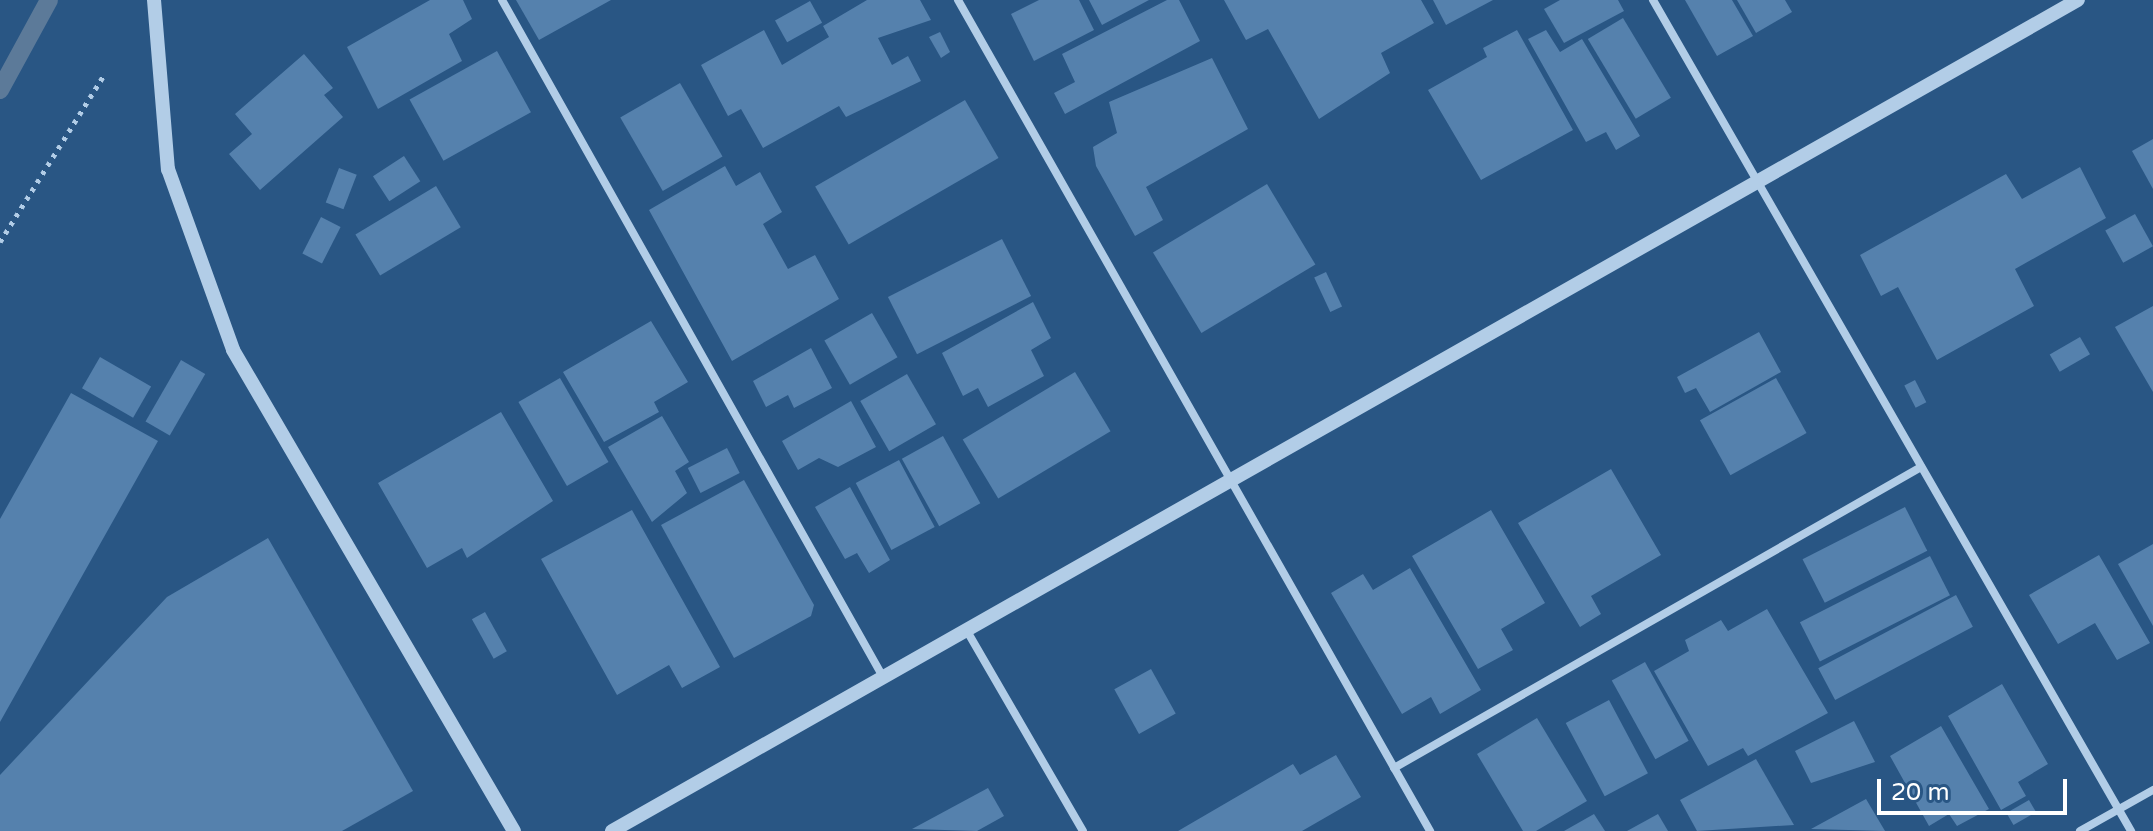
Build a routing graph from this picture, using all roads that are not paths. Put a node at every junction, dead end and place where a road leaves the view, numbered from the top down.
1 (154, 0) edge
2 (502, 0) edge
3 (958, 0) edge
4 (1653, 0) edge
5 (2078, 0) edge
6 (1756, 182) junction
7 (1921, 467) junction
8 (1229, 481) junction
9 (967, 631) junction
10 (883, 677) junction
11 (1394, 768) junction
12 (2153, 790) edge
13 (2119, 809) junction
14 (514, 831) edge
15 (612, 831) edge
16 (1083, 831) edge
17 (1430, 831) edge
18 (2080, 831) edge
19 (2131, 831) edge

1 - 14 street
2 - 10 street
3 - 8 street
4 - 6 street
5 - 6 street
6 - 7 street
6 - 8 street
7 - 11 street
7 - 13 street
8 - 9 street
8 - 11 street
9 - 10 street
9 - 16 street
10 - 15 street
11 - 17 street
12 - 13 street
13 - 18 street
13 - 19 street

